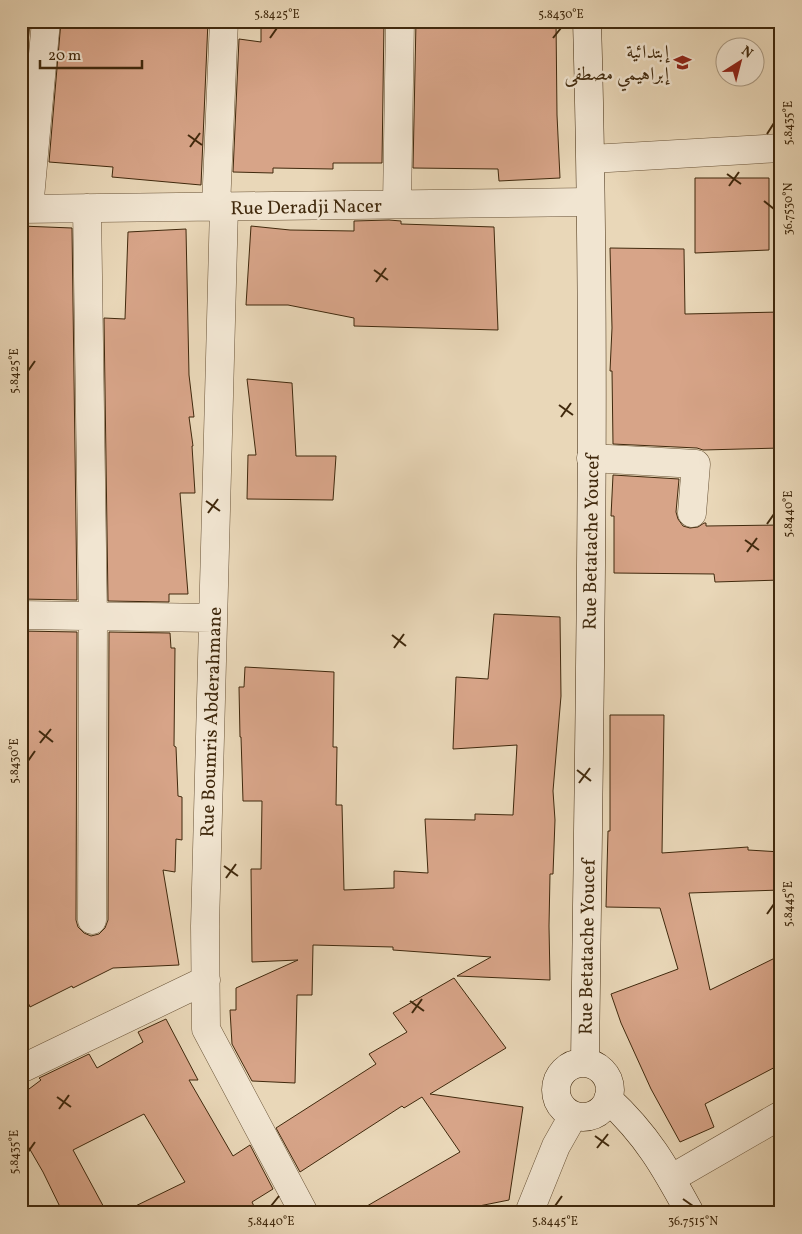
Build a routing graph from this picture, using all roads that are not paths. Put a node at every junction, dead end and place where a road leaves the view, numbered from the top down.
1 (46, 21) edge
2 (224, 21) edge
3 (400, 21) edge
4 (587, 21) edge
5 (781, 148) edge
6 (591, 158) junction
7 (590, 202) junction
8 (397, 204) junction
9 (220, 207) junction
10 (87, 208) junction
11 (25, 209) edge
12 (591, 458) junction
13 (692, 513) dead end
14 (21, 615) edge
15 (93, 616) junction
16 (213, 618) junction
17 (92, 920) dead end
18 (206, 980) junction
19 (585, 1064) junction
20 (21, 1069) edge
21 (608, 1099) junction
22 (573, 1116) junction
23 (781, 1116) edge
24 (672, 1178) junction
25 (304, 1213) edge
26 (529, 1213) edge
27 (690, 1213) edge

1 - 11 street
2 - 9 street, Rue Boumris Abderahmane
3 - 8 street
4 - 6 street, Rue Betatache Youcef
5 - 6 street
6 - 7 street, Rue Betatache Youcef
7 - 8 street, Rue Deradji Nacer
7 - 12 street, Rue Betatache Youcef
8 - 9 street, Rue Deradji Nacer
9 - 10 street, Rue Deradji Nacer
9 - 16 street, Rue Boumris Abderahmane
10 - 11 street, Rue Deradji Nacer
10 - 15 street
12 - 13 street
12 - 19 street, Rue Betatache Youcef
14 - 15 street
15 - 16 street
15 - 17 street
16 - 18 street, Rue Boumris Abderahmane
18 - 20 street
18 - 25 street, Rue Boumris Abderahmane
19 - 21 street
19 - 22 street
21 - 22 street
21 - 24 street
22 - 26 street
23 - 24 street
24 - 27 street

